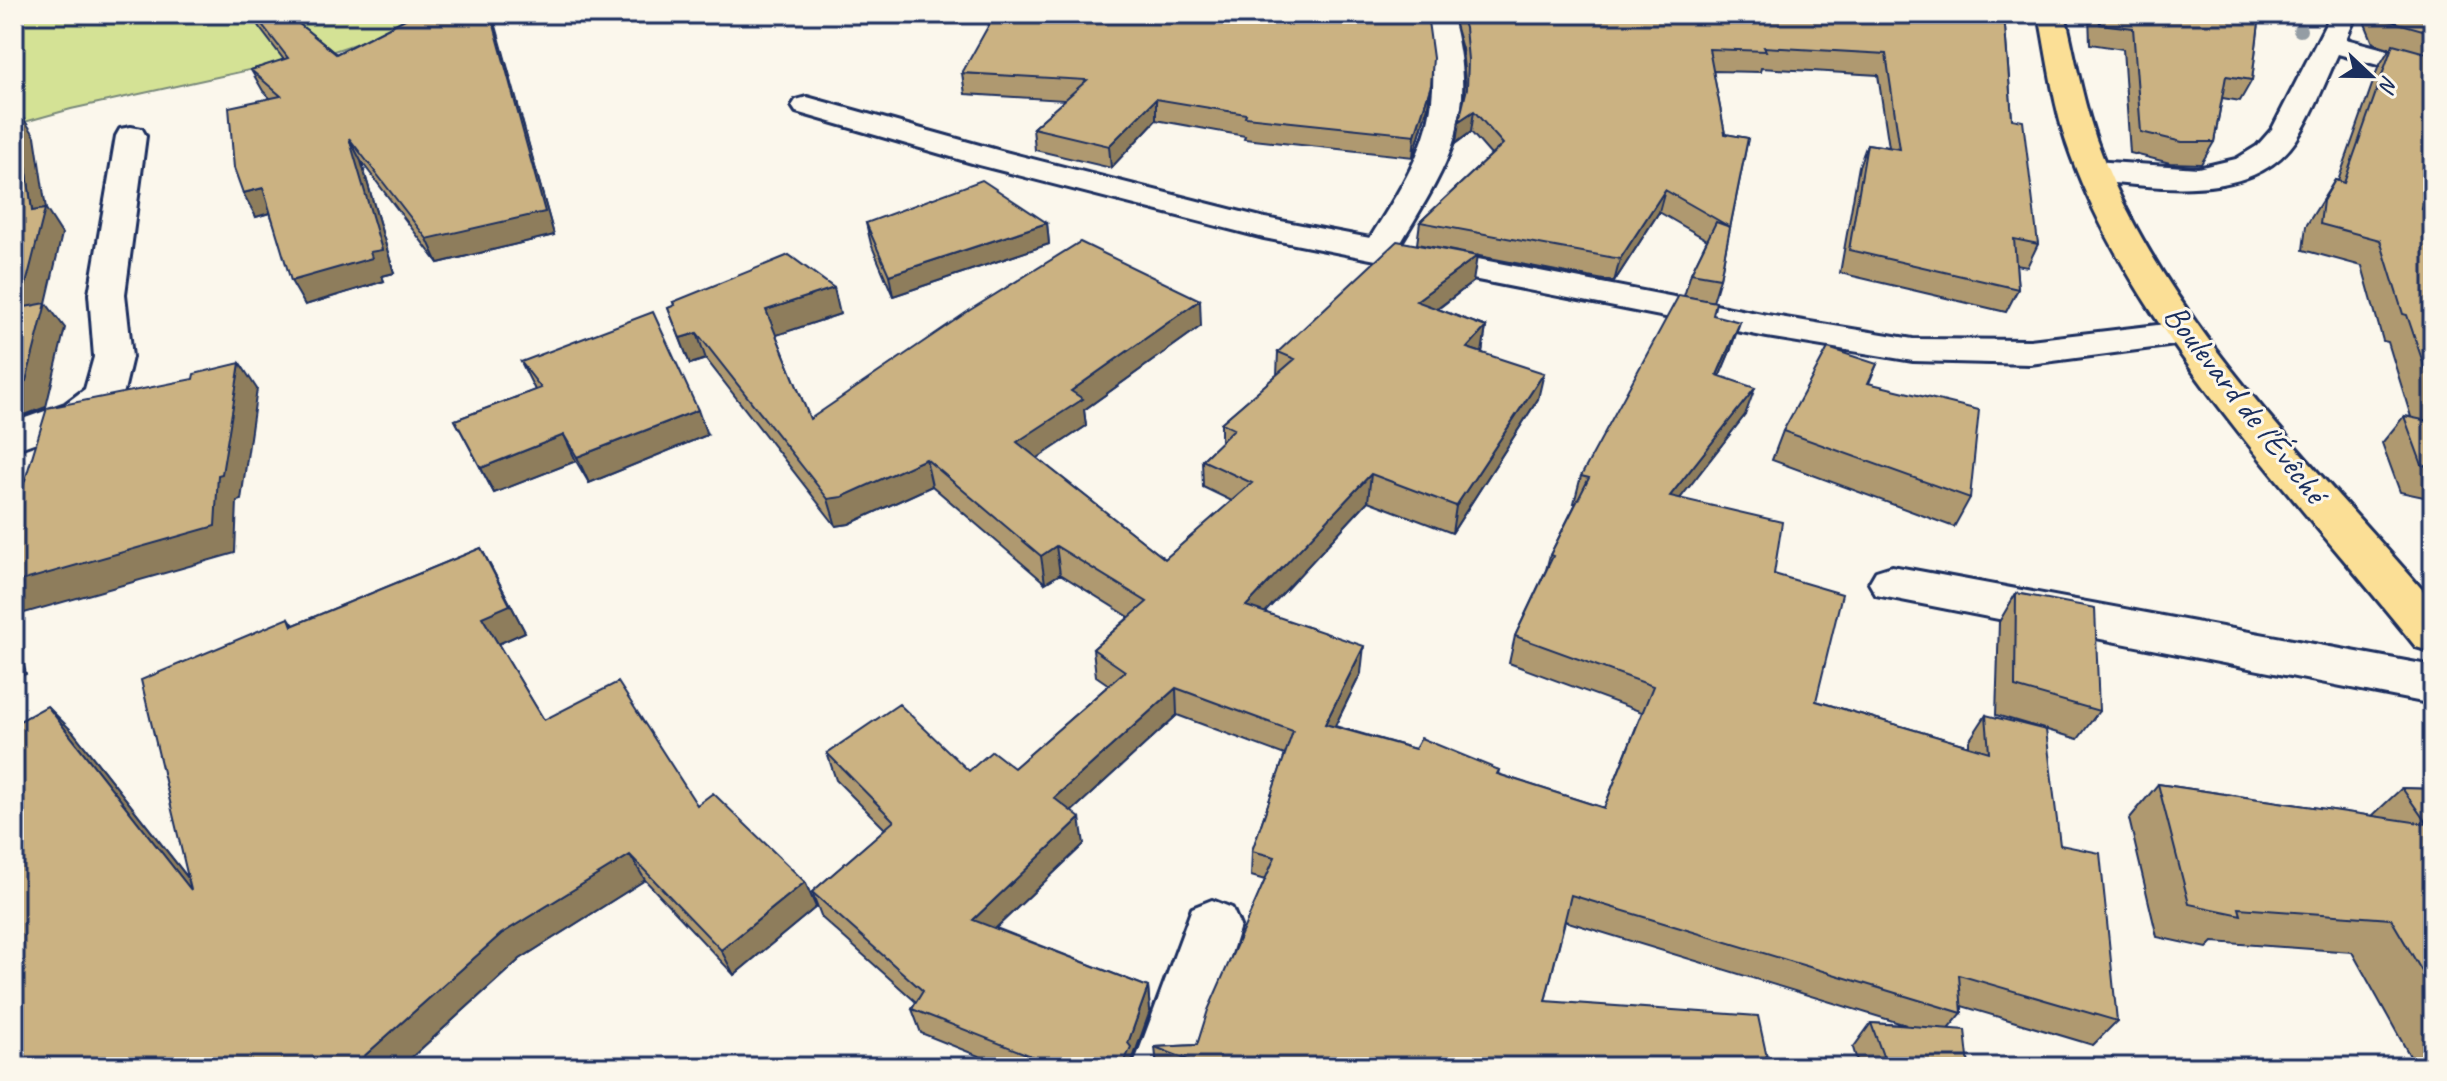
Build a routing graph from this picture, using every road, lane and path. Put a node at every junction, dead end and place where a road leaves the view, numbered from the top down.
1 (1438, 14) edge
2 (2052, 14) edge
3 (2344, 14) edge
4 (2330, 43) junction
5 (2433, 71) edge
6 (807, 106) dead end
7 (131, 136) dead end
8 (2093, 171) junction
9 (1379, 251) junction
10 (2183, 333) junction
11 (14, 437) edge
12 (1892, 583) dead end
13 (2433, 634) edge
14 (2433, 685) edge
15 (1212, 926) dead end
16 (1164, 1067) edge

1 - 9 street
2 - 8 main road, Boulevard de l'Évêché
3 - 4 street
4 - 5 street
4 - 8 street
6 - 9 street
7 - 11 street
8 - 10 main road, Boulevard de l'Évêché
9 - 10 street
10 - 13 main road, Boulevard de l'Évêché
12 - 14 street
15 - 16 street

